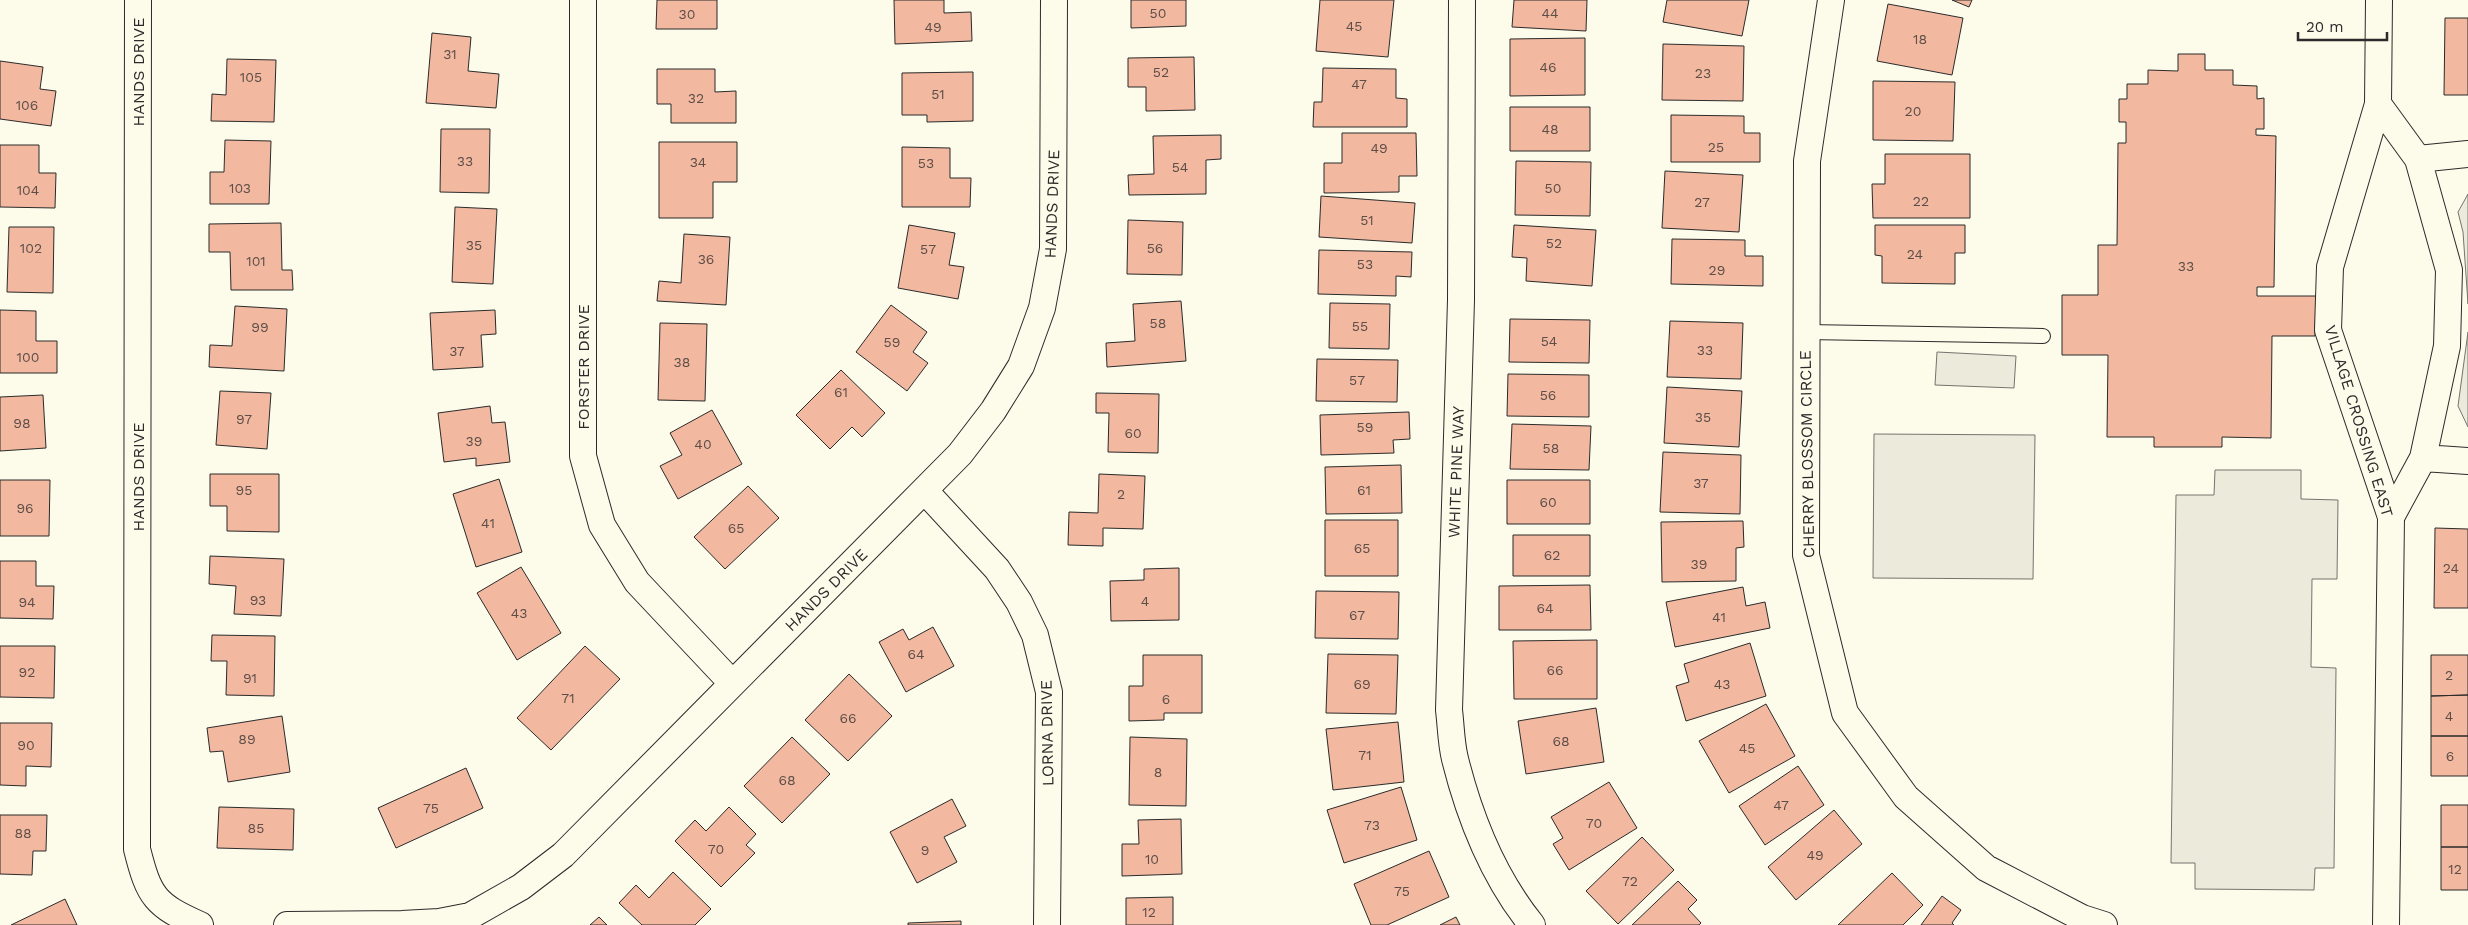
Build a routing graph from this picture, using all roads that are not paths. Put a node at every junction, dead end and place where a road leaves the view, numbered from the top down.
1 (138, 0) edge
2 (583, 0) edge
3 (1054, 0) edge
4 (1462, 0) edge
5 (1831, 0) edge
6 (2379, 0) edge
7 (2378, 104) junction
8 (2468, 154) edge
9 (2418, 159) junction
10 (1806, 332) junction
11 (2043, 336) dead end
12 (2423, 458) junction
13 (2468, 461) edge
14 (925, 491) junction
15 (2390, 517) junction
16 (732, 683) junction
17 (471, 921) edge
18 (200, 925) edge
19 (286, 925) edge
20 (1047, 925) edge
21 (1532, 925) edge
22 (2104, 925) edge
23 (2386, 925) edge

1 - 18 street, HANDS DRIVE
2 - 16 street, FORSTER DRIVE
3 - 14 street, HANDS DRIVE
4 - 21 street, WHITE PINE WAY
5 - 10 street, CHERRY BLOSSOM CIRCLE
6 - 7 street, VILLAGE CROSSING EAST
7 - 9 street
7 - 15 street, VILLAGE CROSSING EAST
8 - 9 street
9 - 12 street
10 - 11 lane
10 - 22 street, CHERRY BLOSSOM CIRCLE
12 - 13 street
12 - 15 street
14 - 16 street, HANDS DRIVE
14 - 20 street, LORNA DRIVE
15 - 23 street, VILLAGE CROSSING EAST
16 - 17 street, HANDS DRIVE
17 - 19 street, HANDS DRIVE

